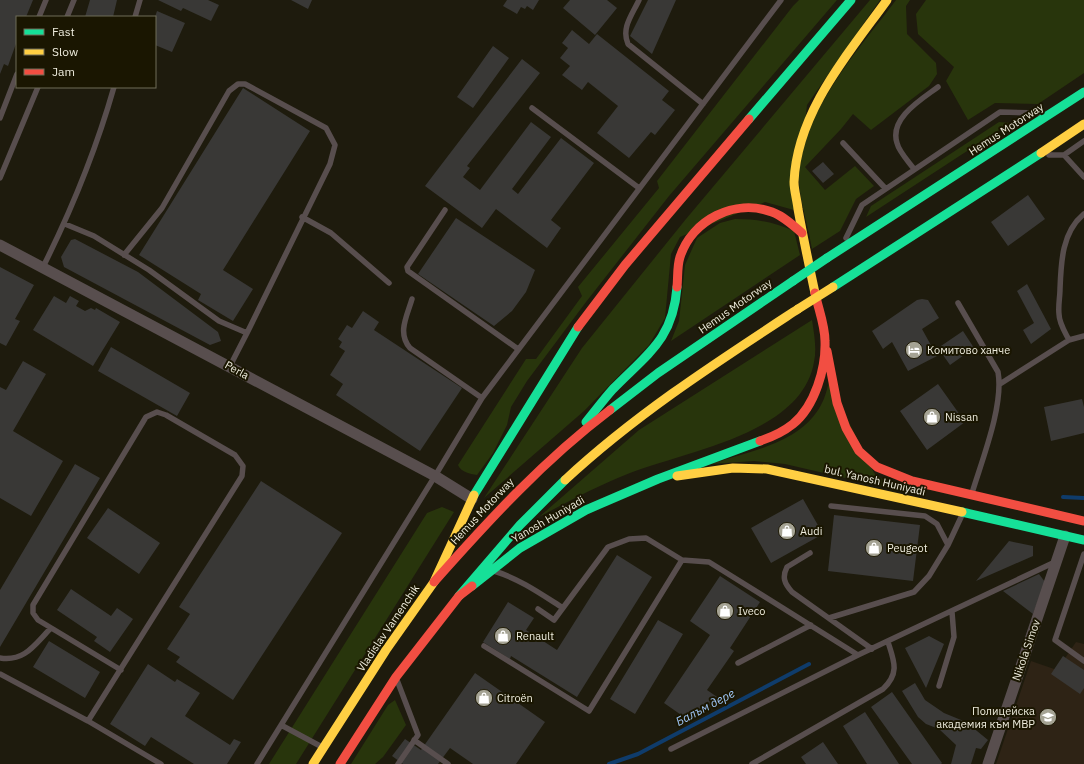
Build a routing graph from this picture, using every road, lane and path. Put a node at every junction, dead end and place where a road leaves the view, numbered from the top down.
1 (46, 0) edge
2 (74, 0) edge
3 (140, 0) edge
4 (639, 0) edge
5 (781, 0) edge
6 (851, 0) edge
7 (887, 0) edge
8 (39, 16) edge
9 (67, 16) edge
10 (135, 16) edge
11 (16, 77) edge
12 (938, 87) dead end
13 (38, 88) edge
14 (114, 88) edge
15 (1084, 92) edge
16 (703, 104) junction
17 (532, 108) dead end
18 (1053, 113) junction
19 (0, 118) edge
20 (1084, 124) edge
21 (1084, 141) edge
22 (843, 143) dead end
23 (1064, 155) junction
24 (1035, 157) junction
25 (914, 169) junction
26 (1084, 177) edge
27 (0, 178) edge
28 (639, 188) junction
29 (885, 188) junction
30 (445, 210) dead end
31 (1084, 214) edge
32 (302, 217) junction
33 (65, 224) junction
34 (802, 233) junction
35 (1, 248) edge
36 (839, 251) junction
37 (124, 255) junction
38 (43, 267) junction
39 (389, 283) dead end
40 (412, 299) dead end
41 (958, 303) dead end
42 (247, 333) junction
43 (1084, 336) edge
44 (825, 340) junction
45 (1069, 340) junction
46 (518, 349) junction
47 (230, 366) junction
48 (1000, 384) junction
49 (482, 398) junction
50 (574, 437) junction
51 (435, 476) junction
52 (658, 479) junction
53 (972, 496) junction
54 (472, 499) junction
55 (831, 506) dead end
56 (964, 513) junction
57 (1084, 521) edge
58 (1065, 536) junction
59 (1084, 540) edge
60 (948, 546) junction
61 (810, 553) dead end
62 (1084, 554) edge
63 (682, 560) junction
64 (1056, 562) junction
65 (492, 570) junction
66 (434, 582) junction
67 (459, 596) junction
68 (563, 608) junction
69 (538, 609) dead end
70 (952, 612) junction
71 (829, 618) junction
72 (811, 625) junction
73 (51, 628) junction
74 (888, 642) junction
75 (484, 646) dead end
76 (872, 649) junction
77 (858, 655) junction
78 (0, 658) edge
79 (1084, 661) edge
80 (738, 663) dead end
81 (121, 670) junction
82 (0, 674) edge
83 (396, 677) junction
84 (939, 686) dead end
85 (88, 721) junction
86 (281, 725) junction
87 (414, 740) junction
88 (324, 748) junction
89 (671, 749) dead end
90 (161, 764) edge
91 (256, 764) edge
92 (313, 764) edge
93 (340, 764) edge
94 (398, 764) edge
95 (448, 764) edge
96 (752, 764) edge
97 (988, 764) edge

1 - 8 lane
2 - 9 lane
3 - 10 lane
4 - 16 lane
5 - 16 lane
6 - 54 main road, Vladislav Varnenchik
7 - 34 main road, bul. Yanosh Huniyadi
11 - 19 lane
12 - 25 lane
13 - 27 lane
14 - 33 lane
15 - 18 main road, Hemus Motorway
16 - 28 lane
17 - 28 lane
18 - 25 lane
18 - 36 main road, Hemus Motorway
20 - 24 main road
21 - 23 lane
22 - 29 lane
23 - 24 lane
23 - 26 lane
24 - 67 main road, bridge
25 - 29 lane
28 - 46 lane
29 - 36 lane
30 - 46 lane
31 - 45 lane
32 - 37 lane
32 - 39 lane
32 - 42 lane
33 - 37 lane
33 - 38 lane
34 - 44 main road, bul. Yanosh Huniyadi
34 - 50 main road
35 - 38 street, Perla
36 - 50 main road, Hemus Motorway, bridge
37 - 42 lane
38 - 47 street, Perla
40 - 49 lane
41 - 48 lane
42 - 47 lane
43 - 45 lane
44 - 52 main road
44 - 53 main road, bul. Yanosh Huniyadi
45 - 48 lane
46 - 49 lane
47 - 51 street, Perla
48 - 53 lane
49 - 51 lane
50 - 66 main road, Hemus Motorway
51 - 54 street, Perla
51 - 86 lane
52 - 56 main road, bul. Yanosh Huniyadi
52 - 65 main road, Yanosh Huniyadi
53 - 57 main road, bul. Yanosh Huniyadi
54 - 66 main road, Vladislav Varnenchik
55 - 60 lane
56 - 58 main road, bul. Yanosh Huniyadi
56 - 60 lane
58 - 59 main road, bul. Yanosh Huniyadi
58 - 64 street, Nikola Simov
60 - 71 lane
61 - 71 lane
62 - 79 lane
63 - 68 lane
63 - 72 lane
63 - 75 lane
64 - 70 lane
64 - 97 street, Nikola Simov
65 - 67 main road, Yanosh Huniyadi
65 - 68 lane
66 - 88 main road, Vladislav Varnenchik
67 - 83 main road
68 - 69 lane
70 - 74 lane
70 - 84 lane
71 - 76 lane
72 - 77 lane
72 - 80 lane
73 - 78 lane
73 - 81 lane
73 - 81 lane
74 - 76 lane
74 - 96 lane
76 - 77 lane
77 - 89 lane
81 - 85 lane
82 - 85 lane
83 - 87 lane
83 - 93 main road
85 - 90 lane
86 - 88 lane
86 - 91 lane
87 - 94 lane
87 - 95 lane
88 - 92 main road, Vladislav Varnenchik

